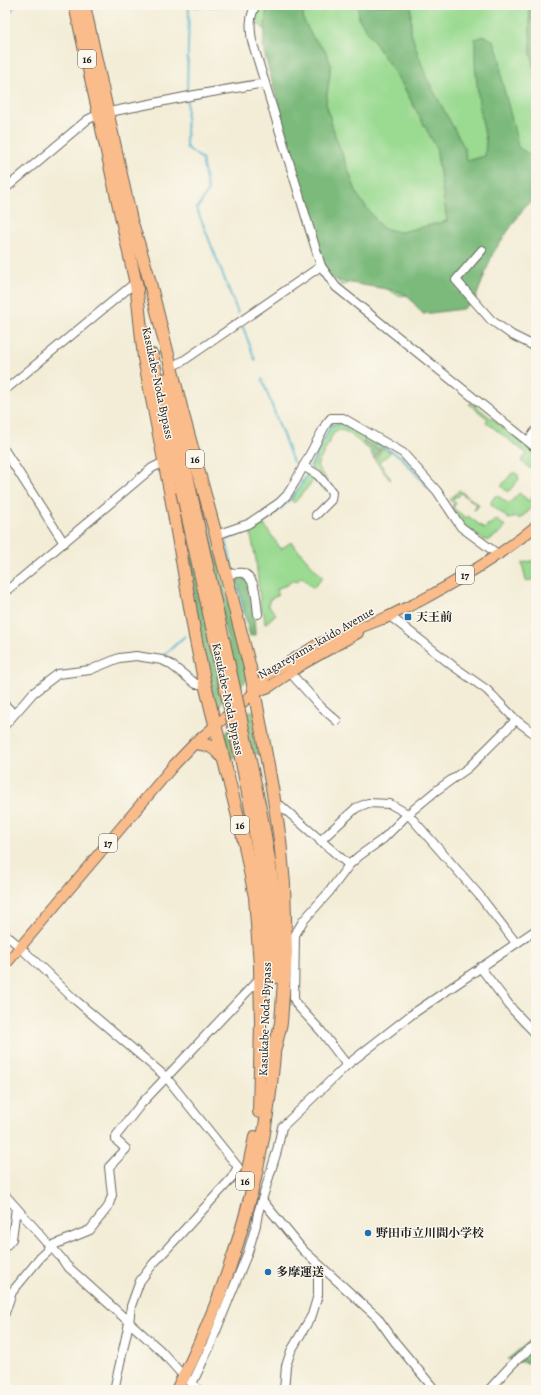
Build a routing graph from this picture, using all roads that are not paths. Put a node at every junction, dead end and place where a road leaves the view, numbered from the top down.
1 (75, 5) edge
2 (84, 5) edge
3 (256, 5) edge
4 (265, 83) junction
5 (103, 113) junction
6 (5, 189) edge
7 (133, 226) junction
8 (482, 250) dead end
9 (321, 266) junction
10 (136, 282) junction
11 (536, 347) edge
12 (172, 366) junction
13 (5, 390) edge
14 (536, 430) edge
15 (528, 441) junction
16 (536, 448) edge
17 (5, 451) edge
18 (164, 462) junction
19 (303, 466) junction
20 (186, 490) junction
21 (316, 515) dead end
22 (536, 526) edge
23 (216, 535) junction
24 (64, 543) junction
25 (499, 555) junction
26 (226, 575) junction
27 (5, 592) edge
28 (258, 614) dead end
29 (390, 616) junction
30 (289, 672) junction
31 (205, 684) junction
32 (255, 692) junction
33 (516, 720) junction
34 (337, 721) dead end
35 (5, 725) edge
36 (215, 726) junction
37 (536, 735) edge
38 (196, 743) junction
39 (245, 757) junction
40 (224, 759) junction
41 (275, 807) junction
42 (408, 814) junction
43 (320, 841) junction
44 (349, 865) junction
45 (536, 930) edge
46 (5, 934) edge
47 (516, 943) junction
48 (20, 947) junction
49 (5, 965) edge
50 (480, 967) junction
51 (260, 978) junction
52 (536, 1034) edge
53 (275, 1048) junction
54 (347, 1066) junction
55 (166, 1077) junction
56 (259, 1112) junction
57 (5, 1195) edge
58 (262, 1200) junction
59 (16, 1208) junction
60 (5, 1247) edge
61 (51, 1247) junction
62 (318, 1265) junction
63 (5, 1313) edge
64 (129, 1322) junction
65 (536, 1345) edge
66 (185, 1377) junction
67 (114, 1390) edge
68 (168, 1390) edge
69 (177, 1390) edge
70 (199, 1390) edge
71 (284, 1390) edge
72 (435, 1390) edge
73 (488, 1390) edge

1 - 5 highway, Kasukabe-Noda Bypass / 16
2 - 5 highway, Kasukabe-Noda Bypass / 16
3 - 4 street
4 - 5 street
4 - 9 street
5 - 6 street
5 - 7 highway, Kasukabe-Noda Bypass / 16
5 - 10 highway, Kasukabe-Noda Bypass / 16
7 - 12 highway, 16
7 - 20 highway, Kasukabe-Noda Bypass / 16
8 - 11 street
9 - 12 street
9 - 15 street
10 - 13 street
10 - 18 highway, 16
10 - 20 highway, Kasukabe-Noda Bypass / 16
12 - 23 highway, 16
14 - 15 street
15 - 16 street
17 - 24 street
18 - 24 street
18 - 31 highway, 16
19 - 21 street
19 - 23 street
19 - 25 street
20 - 39 highway, Kasukabe-Noda Bypass / 16, bridge
22 - 25 main road, Nagareyama-kaido Avenue / 17
23 - 26 highway, 16
24 - 27 street
25 - 29 main road, Nagareyama-kaido Avenue / 17
26 - 28 street
26 - 32 highway, 16
29 - 30 main road, Nagareyama-kaido Avenue / 17
29 - 32 main road, Nagareyama-kaido Avenue / 17
29 - 33 street
30 - 32 main road, Nagareyama-kaido Avenue / 17
30 - 34 street
31 - 35 street
31 - 36 highway, 16
32 - 36 main road, Nagareyama-kaido Avenue / 17
32 - 41 highway, 16
33 - 37 street
33 - 42 street
36 - 38 main road, Nagareyama-kaido Avenue / 17
36 - 40 highway, 16
38 - 40 highway
38 - 48 main road, Nagareyama-kaido Avenue / 17
39 - 53 highway, Kasukabe-Noda Bypass / 16
39 - 56 highway, Kasukabe-Noda Bypass / 16
40 - 51 highway, 16
41 - 43 street
41 - 53 highway, 16
42 - 43 street
42 - 44 street
42 - 47 street
43 - 44 street
44 - 54 street
45 - 47 street
46 - 48 street
47 - 50 street
48 - 49 main road, Nagareyama-kaido Avenue / 17
48 - 55 street
50 - 52 street
50 - 54 street
51 - 55 street
51 - 56 highway, 16
53 - 66 highway, Kasukabe-Noda Bypass / 16
54 - 58 street
55 - 61 street
55 - 64 street
56 - 66 highway, Kasukabe-Noda Bypass / 16
57 - 59 street
58 - 62 street
58 - 66 street
59 - 60 street
59 - 61 street
61 - 63 street
61 - 64 street
62 - 71 street
62 - 72 street
64 - 66 street
64 - 67 street
65 - 73 street
66 - 68 highway, Kasukabe-Noda Bypass / 16
66 - 69 highway, Kasukabe-Noda Bypass / 16
66 - 70 street

